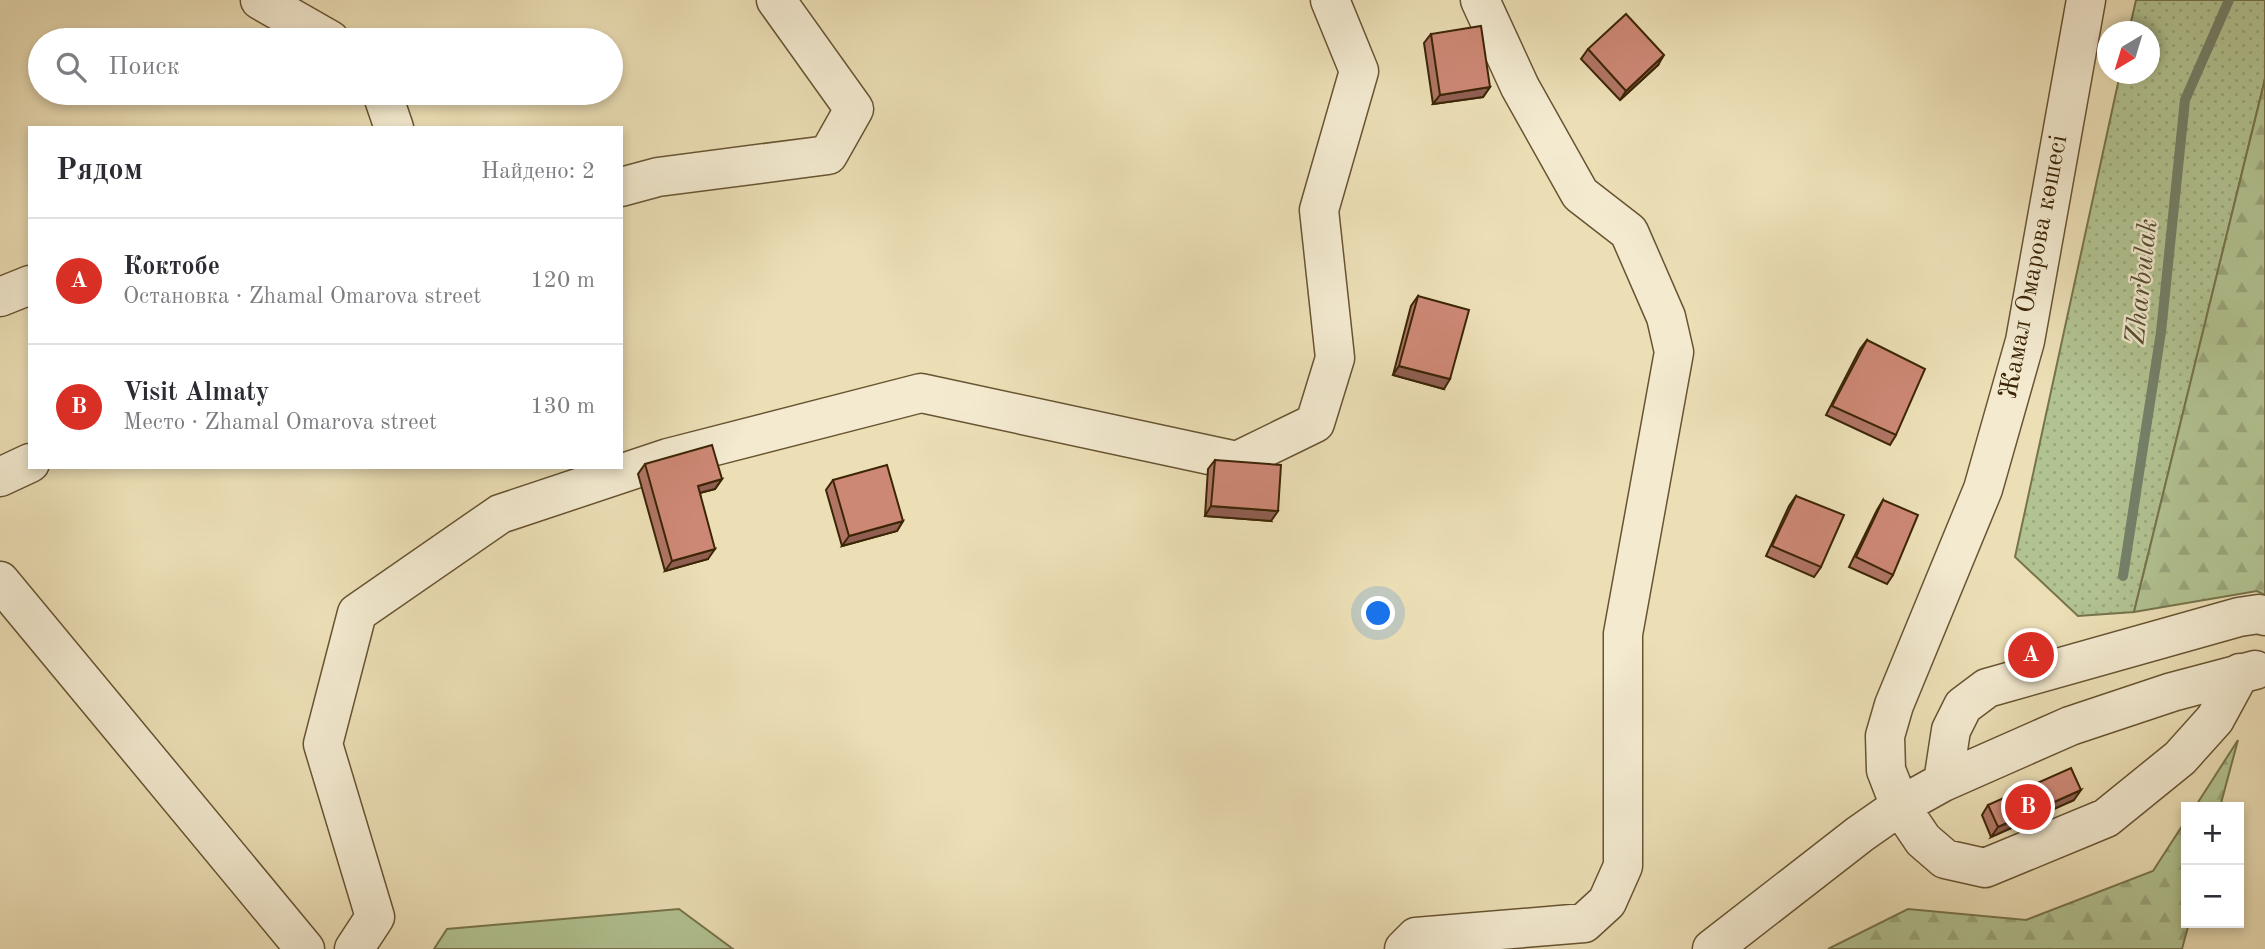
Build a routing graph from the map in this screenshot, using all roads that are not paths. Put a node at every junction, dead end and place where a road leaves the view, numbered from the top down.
1 (260, 0) edge
2 (776, 0) edge
3 (1330, 0) edge
4 (1480, 0) edge
5 (2086, 0) edge
6 (309, 28) edge
7 (386, 105) edge
8 (393, 126) edge
9 (623, 186) edge
10 (28, 286) edge
11 (0, 298) edge
12 (28, 464) edge
13 (0, 477) edge
14 (0, 581) edge
15 (2265, 616) edge
16 (2253, 671) edge
17 (1943, 782) junction
18 (1900, 806) junction
19 (305, 949) edge
20 (355, 949) edge
21 (1404, 949) edge
22 (1712, 949) edge

1 - 6 street
2 - 9 street
3 - 20 street
4 - 21 street
5 - 18 street, Жамал Омарова көшесі
7 - 8 street
10 - 11 street
12 - 13 street
14 - 19 street
15 - 17 street
16 - 17 street
16 - 18 street, Жамал Омарова көшесі
17 - 18 street
18 - 22 street

